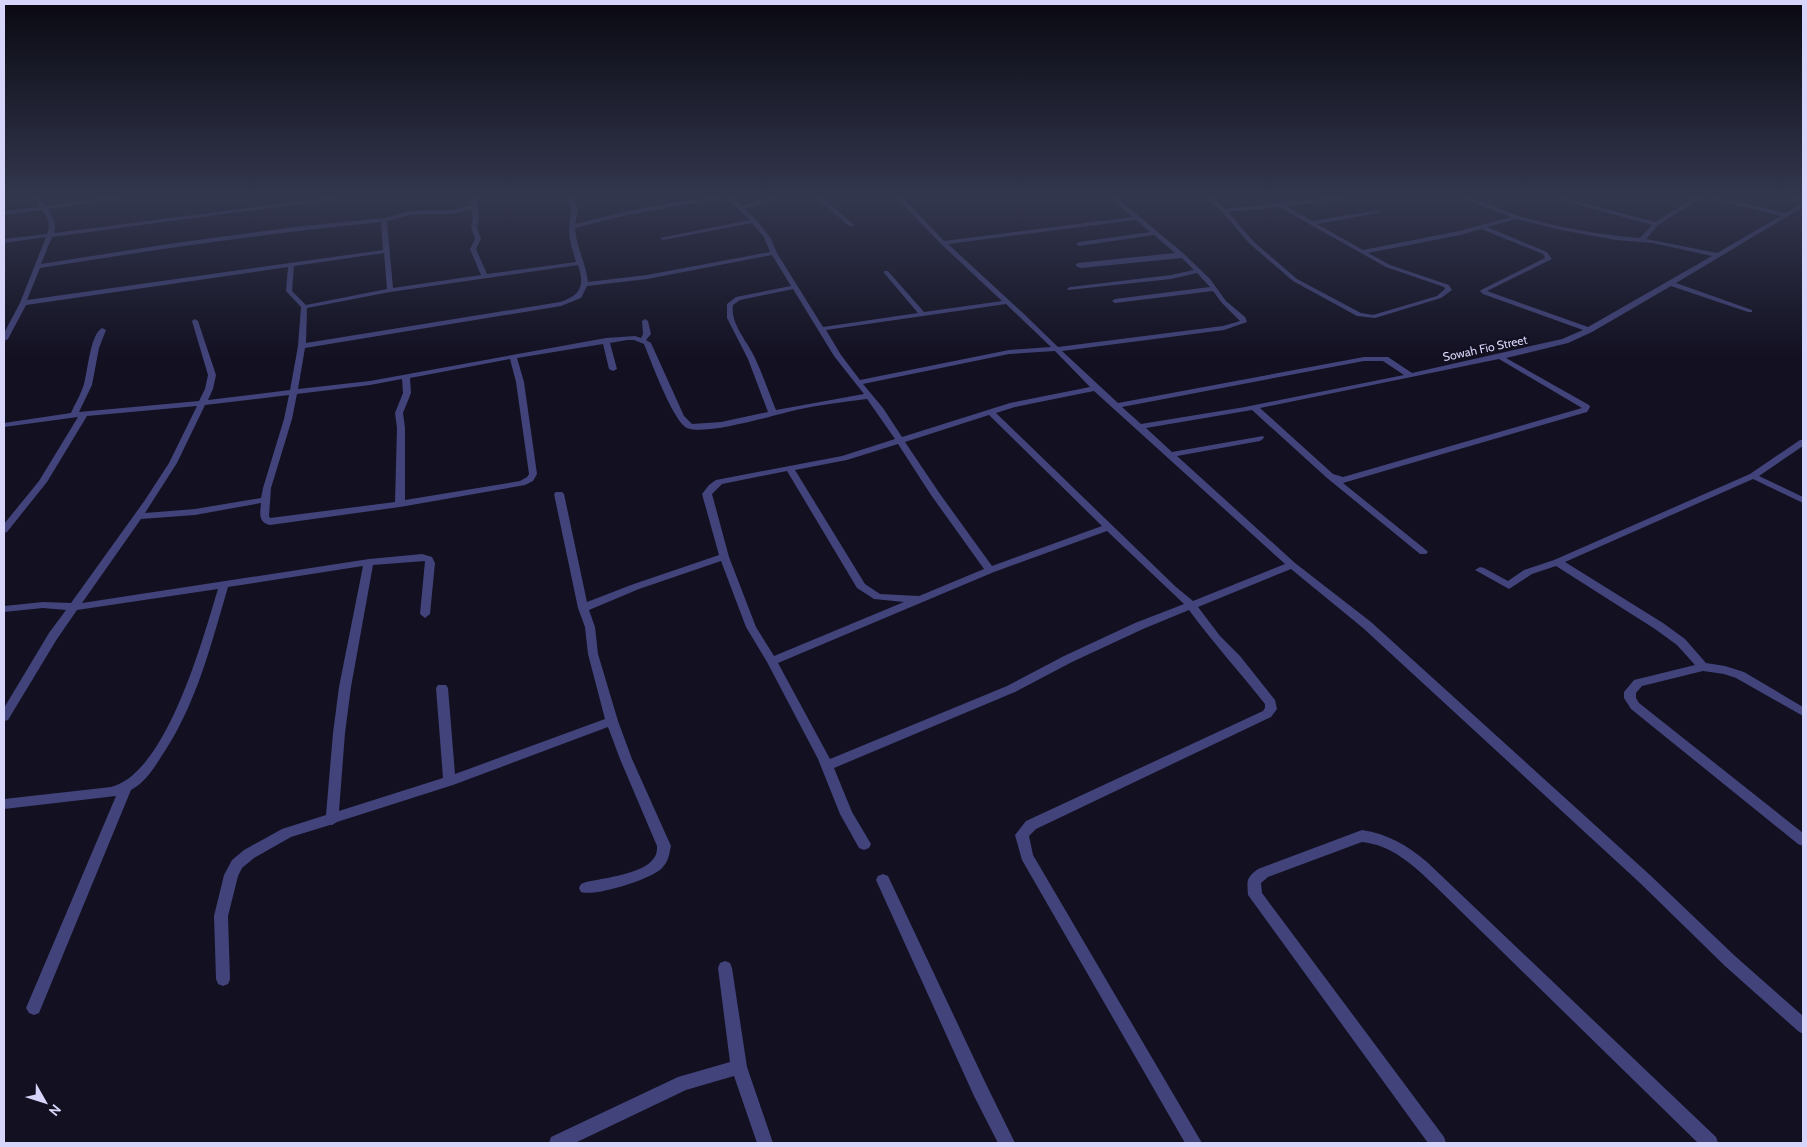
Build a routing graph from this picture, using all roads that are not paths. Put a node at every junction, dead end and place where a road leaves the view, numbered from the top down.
1 (386, 251) edge
2 (42, 252) edge
3 (132, 252) edge
4 (382, 252) edge
5 (474, 252) edge
6 (576, 252) edge
7 (952, 252) edge
8 (1178, 252) edge
9 (1262, 252) edge
10 (1362, 252) edge
11 (1540, 252) edge
12 (1700, 252) edge
13 (1722, 252) edge
14 (774, 253) joint
15 (1182, 255) junction
16 (1716, 255) junction
17 (1118, 261) junction
18 (580, 263) junction
19 (291, 264) junction
20 (36, 266) junction
21 (1198, 271) junction
22 (886, 272) dead end
23 (484, 275) junction
24 (1670, 283) junction
25 (585, 284) junction
26 (796, 287) junction
27 (1070, 289) dead end
28 (390, 290) junction
29 (1213, 290) junction
30 (1116, 301) dead end
31 (1007, 302) junction
32 (22, 303) junction
33 (304, 307) junction
34 (1750, 311) dead end
35 (923, 315) junction
36 (195, 321) dead end
37 (645, 321) dead end
38 (821, 329) junction
39 (102, 330) dead end
40 (1589, 330) junction
41 (4, 339) edge
42 (606, 340) junction
43 (643, 340) junction
44 (302, 346) junction
45 (1057, 348) junction
46 (513, 356) junction
47 (1500, 357) junction
48 (612, 369) dead end
49 (406, 376) junction
50 (1411, 376) junction
51 (860, 382) junction
52 (1096, 388) junction
53 (293, 392) junction
54 (868, 396) junction
55 (202, 403) junction
56 (1117, 406) junction
57 (1254, 407) junction
58 (991, 412) junction
59 (773, 413) junction
60 (79, 414) junction
61 (4, 424) edge
62 (1140, 427) junction
63 (1260, 438) dead end
64 (899, 441) junction
65 (1803, 442) edge
66 (1171, 455) junction
67 (792, 470) junction
68 (1330, 476) junction
69 (1753, 476) junction
70 (558, 494) dead end
71 (265, 500) junction
72 (1803, 500) edge
73 (400, 504) junction
74 (140, 516) junction
75 (1108, 527) junction
76 (4, 530) edge
77 (1423, 552) dead end
78 (724, 557) junction
79 (369, 562) junction
80 (1556, 562) junction
81 (1292, 564) junction
82 (990, 570) junction
83 (1480, 570) dead end
84 (224, 584) junction
85 (920, 599) junction
86 (1191, 605) junction
87 (76, 607) junction
88 (4, 608) edge
89 (583, 608) junction
90 (425, 614) dead end
91 (772, 661) junction
92 (1703, 667) junction
93 (442, 688) dead end
94 (1803, 712) edge
95 (4, 717) edge
96 (612, 721) junction
97 (827, 765) junction
98 (448, 781) junction
99 (124, 788) junction
100 (4, 804) edge
101 (332, 820) junction
102 (1803, 840) edge
103 (864, 844) dead end
104 (883, 880) dead end
105 (586, 888) dead end
106 (725, 968) dead end
107 (224, 979) dead end
108 (34, 1008) dead end
109 (1803, 1026) edge
110 (739, 1066) junction
111 (557, 1143) edge
112 (766, 1143) edge
113 (1007, 1143) edge
114 (1194, 1143) edge
115 (1438, 1143) edge
116 (1710, 1143) edge

1 - 28 street
2 - 20 street
3 - 20 street
4 - 19 street
5 - 23 street
6 - 18 street
7 - 31 street
8 - 15 street
9 - 10 street
11 - 40 street
12 - 16 street
13 - 16 street, Sowah Fio Street
14 - 25 street
14 - 26 street
15 - 17 street
15 - 21 street
16 - 24 street, Sowah Fio Street
17 - 17 street
18 - 23 street
18 - 25 street
19 - 32 street
19 - 33 street
20 - 32 street
21 - 27 street
21 - 29 street
22 - 35 street
23 - 28 street
24 - 34 street
24 - 40 street, Sowah Fio Street
25 - 44 street
26 - 38 street
26 - 59 street
28 - 33 street
29 - 30 street
29 - 45 street
31 - 35 street
31 - 45 street
32 - 41 street
33 - 44 street
35 - 38 street
36 - 55 street
37 - 43 street
38 - 51 street
39 - 60 street
40 - 47 street, Sowah Fio Street
42 - 43 street
42 - 46 street
42 - 48 street
43 - 59 street
44 - 53 street
45 - 51 street
45 - 52 street
46 - 49 street
46 - 73 street
47 - 50 street, Sowah Fio Street
47 - 68 street
49 - 53 street
49 - 73 street
50 - 56 street
50 - 57 street, Sowah Fio Street
51 - 54 street
52 - 56 street
52 - 58 street
53 - 55 street
53 - 71 street
54 - 59 street
54 - 64 street
55 - 60 street
55 - 74 street
56 - 62 street
57 - 62 street, Sowah Fio Street
57 - 68 street
58 - 64 street
58 - 75 street
60 - 61 street
60 - 76 street
62 - 66 street
63 - 66 street
64 - 67 street
64 - 82 street
65 - 69 street
66 - 81 street
67 - 78 street
67 - 85 street
68 - 77 street
69 - 72 street
69 - 80 street
70 - 89 street
71 - 73 street
71 - 74 street
74 - 87 street
75 - 82 street
75 - 86 street
78 - 89 street
78 - 91 street
79 - 84 street
79 - 90 street
79 - 101 street
80 - 83 street
80 - 92 street
81 - 86 street
81 - 109 street
82 - 85 street
84 - 87 street
84 - 99 street
85 - 91 street
86 - 97 street
86 - 114 street
87 - 88 street
87 - 95 street
89 - 96 street
91 - 97 street
92 - 94 street
92 - 102 street
93 - 98 street
96 - 98 street
96 - 105 street
97 - 103 street
98 - 101 street
99 - 100 street
99 - 108 street
101 - 107 street
104 - 113 street
106 - 110 street
110 - 111 street
110 - 112 street
115 - 116 street

